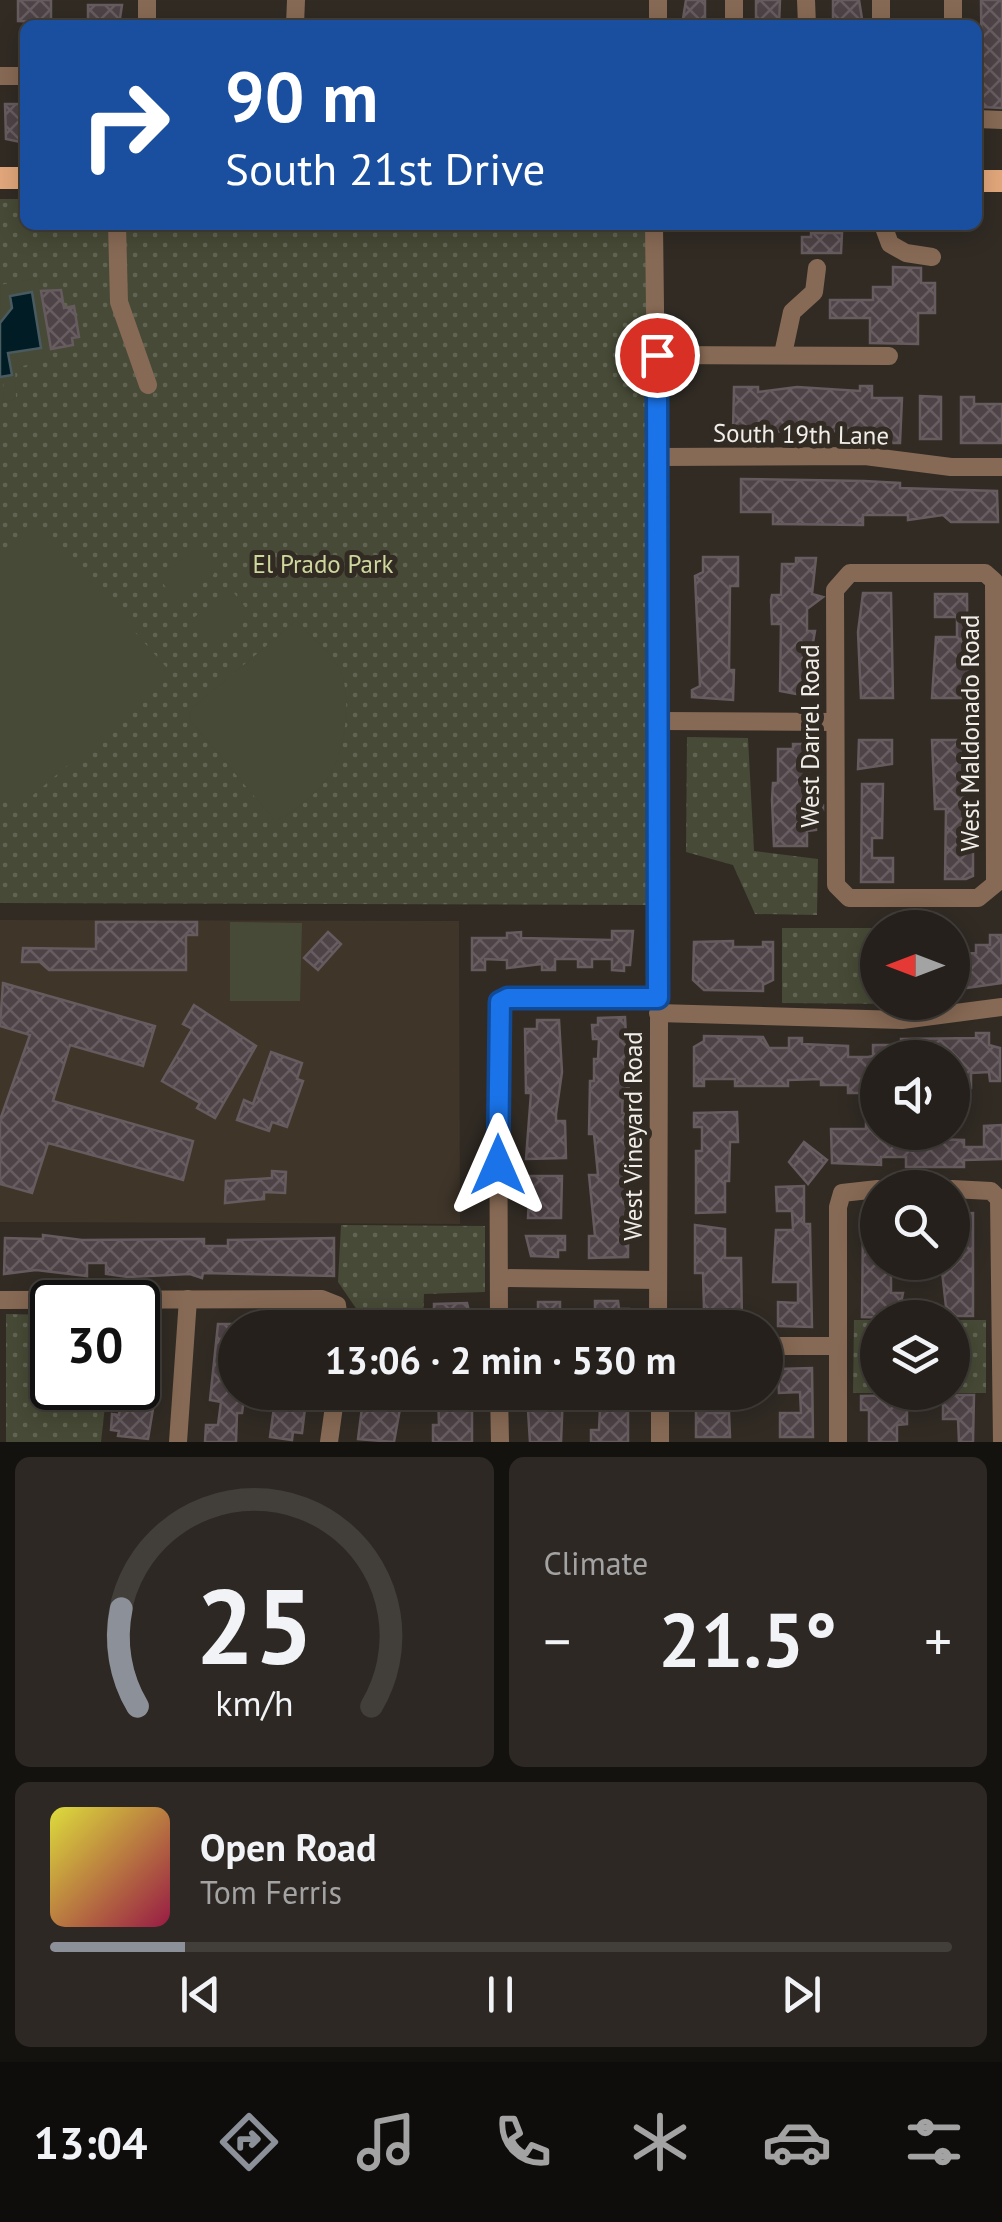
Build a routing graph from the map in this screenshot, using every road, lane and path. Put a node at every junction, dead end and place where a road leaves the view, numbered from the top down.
1 (117, 230) edge
2 (654, 230) edge
3 (885, 230) edge
4 (932, 258) dead end
5 (817, 268) dead end
6 (783, 354) junction
7 (657, 355) junction
8 (889, 356) dead end
9 (148, 385) dead end
10 (659, 457) junction
11 (1002, 467) edge
12 (990, 575) joint
13 (999, 717) edge
14 (660, 721) junction
15 (835, 722) junction
16 (840, 894) joint
17 (658, 1006) junction
18 (1002, 1007) edge
19 (860, 1191) edge
20 (970, 1191) edge
21 (499, 1278) junction
22 (658, 1280) junction
23 (0, 1300) edge
24 (188, 1300) junction
25 (337, 1310) edge
26 (499, 1310) edge
27 (658, 1310) edge
28 (783, 1346) edge
29 (838, 1346) junction
30 (333, 1410) edge
31 (499, 1410) edge
32 (660, 1410) edge
33 (178, 1442) edge
34 (329, 1442) edge
35 (500, 1442) edge
36 (660, 1442) edge
37 (838, 1442) edge
38 (1002, 1442) edge

1 - 9 street
2 - 7 street, West Vineyard Road
3 - 4 street
5 - 6 street
6 - 7 street
6 - 8 street
7 - 10 street, West Vineyard Road
10 - 11 street, South 19th Lane
10 - 14 street, West Vineyard Road
12 - 13 street, West Maldonado Road
12 - 15 street, West Darrel Road
13 - 16 street, West Maldonado Road
14 - 15 street
14 - 17 street, West Vineyard Road
15 - 16 street, West Darrel Road
17 - 18 street
17 - 21 street
17 - 22 street, West Vineyard Road
19 - 29 street
20 - 38 street
21 - 22 street
21 - 26 street
22 - 27 street, West Vineyard Road
23 - 24 street
24 - 25 street
24 - 33 street
28 - 29 street
29 - 37 street
30 - 34 street
31 - 35 street
32 - 36 street

